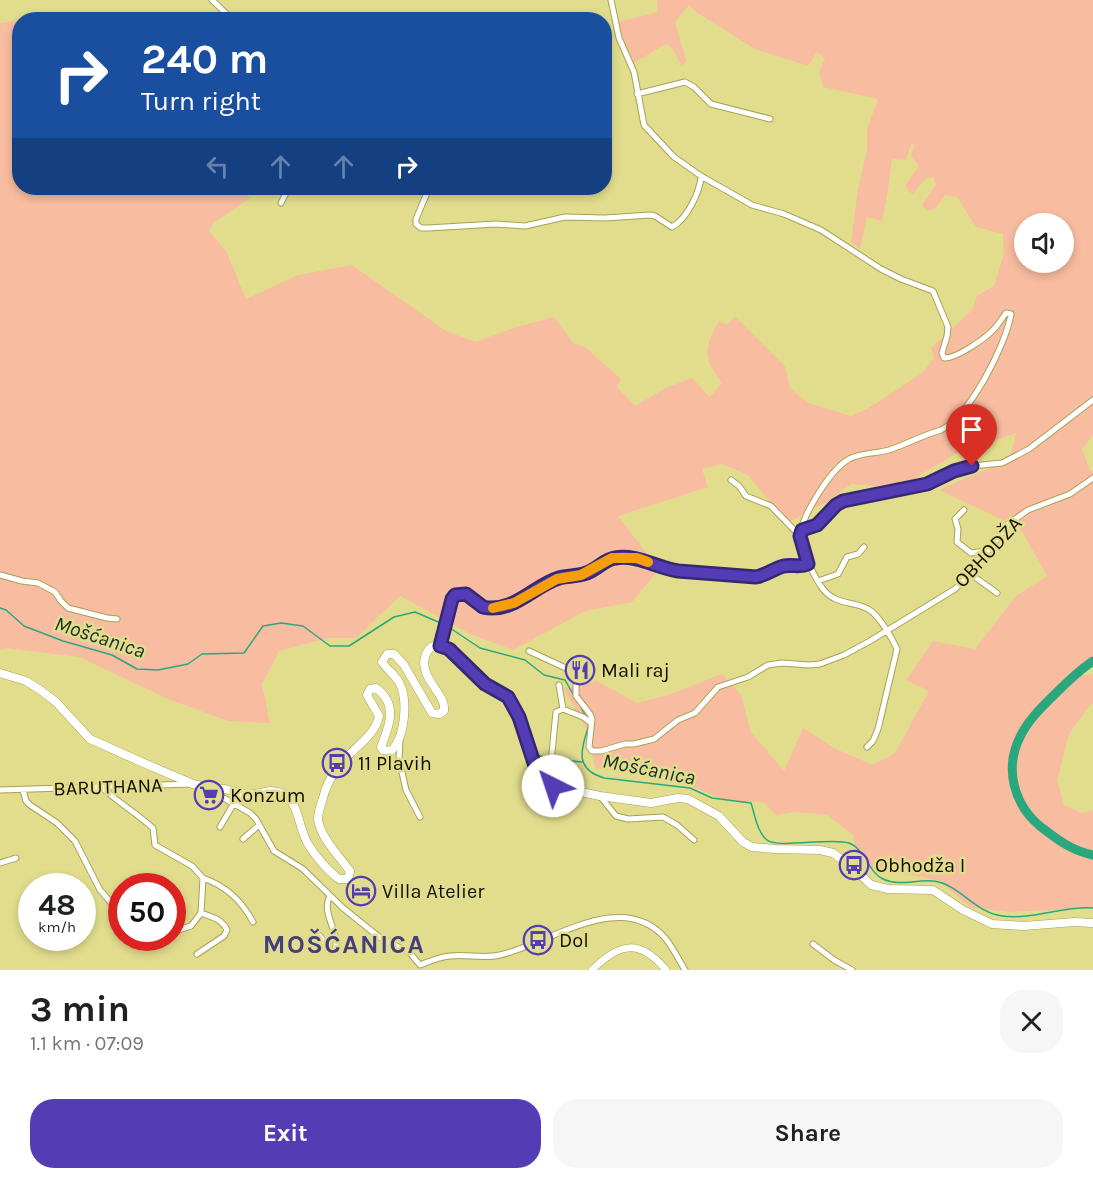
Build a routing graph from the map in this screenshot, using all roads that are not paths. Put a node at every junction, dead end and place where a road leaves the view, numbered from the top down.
1 (212, 0) edge
2 (611, 0) edge
3 (225, 12) edge
4 (637, 94) junction
5 (770, 118) dead end
6 (701, 176) junction
7 (285, 195) edge
8 (426, 195) edge
9 (281, 203) dead end
10 (1093, 400) edge
11 (1093, 478) edge
12 (731, 480) dead end
13 (964, 510) dead end
14 (801, 533) junction
15 (864, 547) dead end
16 (990, 549) junction
17 (808, 564) junction
18 (969, 573) junction
19 (0, 575) edge
20 (818, 580) junction
21 (996, 593) dead end
22 (117, 619) dead end
23 (886, 632) junction
24 (440, 646) junction
25 (529, 651) dead end
26 (0, 673) edge
27 (558, 685) dead end
28 (563, 709) junction
29 (591, 723) junction
30 (400, 737) junction
31 (867, 747) dead end
32 (194, 784) junction
33 (101, 788) junction
34 (215, 789) junction
35 (0, 790) edge
36 (23, 790) junction
37 (581, 793) junction
38 (600, 796) junction
39 (234, 803) junction
40 (420, 817) dead end
41 (259, 825) junction
42 (220, 827) dead end
43 (243, 839) dead end
44 (694, 840) dead end
45 (16, 858) dead end
46 (0, 863) edge
47 (203, 878) junction
48 (330, 896) junction
49 (108, 899) edge
50 (201, 913) junction
51 (253, 922) dead end
52 (1093, 923) edge
53 (186, 928) edge
54 (320, 936) dead end
55 (813, 944) dead end
56 (197, 954) dead end
57 (419, 968) edge
58 (592, 970) edge
59 (666, 970) edge
60 (685, 970) edge
61 (852, 970) edge

1 - 3 street
2 - 4 street
4 - 5 street
4 - 6 street
6 - 8 street
6 - 14 street
7 - 9 street
10 - 14 street
11 - 16 street, OBHODŽA
12 - 14 street
13 - 16 street
14 - 17 street
15 - 20 street
16 - 18 street, OBHODŽA
17 - 20 street
17 - 24 street
18 - 21 street
18 - 23 street, OBHODŽA
19 - 22 street
20 - 23 street
23 - 29 street, OBHODŽA
23 - 31 street
24 - 30 main road
24 - 37 main road
25 - 29 street, OBHODŽA
26 - 32 main road
27 - 28 street
28 - 29 street
28 - 37 street
30 - 34 main road
30 - 40 street
32 - 33 street, BARUTHANA
32 - 34 main road, BARUTHANA
33 - 36 street, BARUTHANA
33 - 47 street
34 - 39 street
35 - 36 street, BARUTHANA
36 - 49 street
37 - 38 main road
38 - 44 street
38 - 52 main road
39 - 41 street
39 - 42 street
41 - 43 street
41 - 48 street
45 - 46 street
47 - 50 street
47 - 51 street
48 - 54 street
48 - 57 street
50 - 53 street
50 - 56 street
55 - 61 street
57 - 60 street
58 - 59 street

